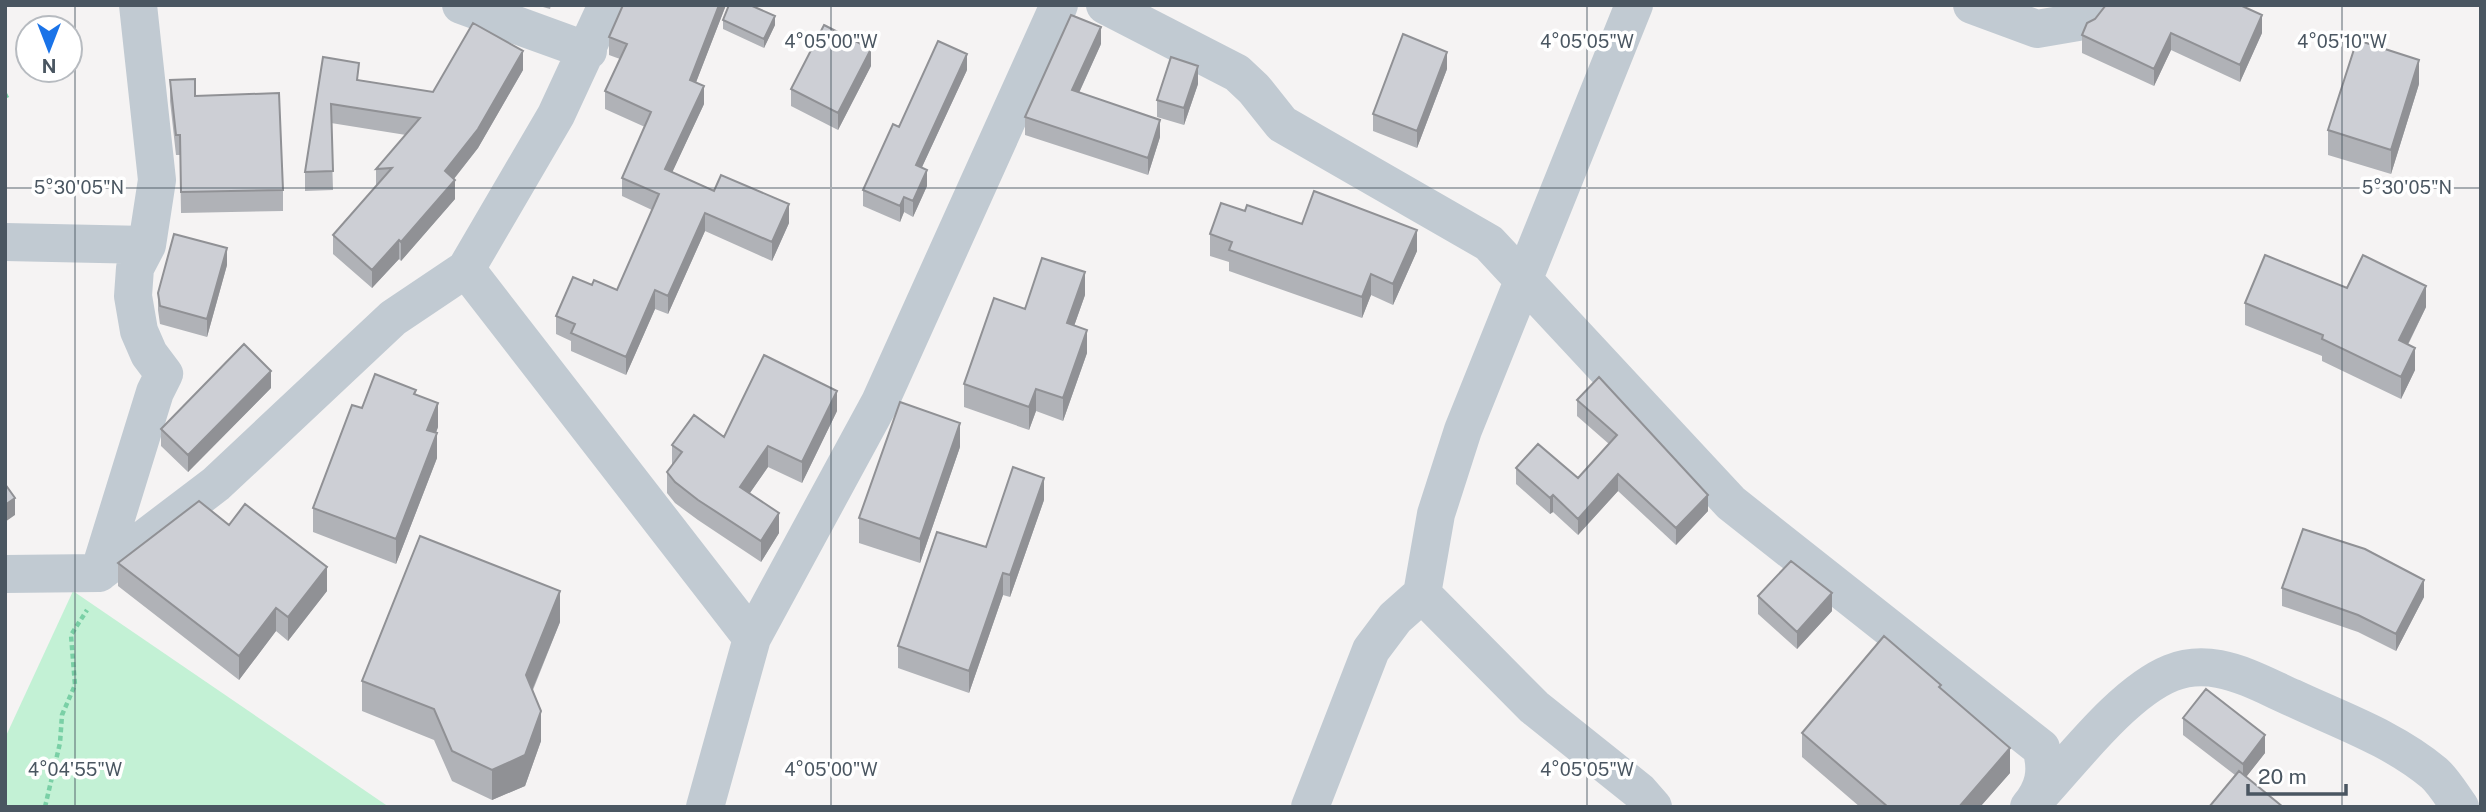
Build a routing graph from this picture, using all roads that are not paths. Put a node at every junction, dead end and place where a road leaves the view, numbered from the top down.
1 (138, 5) edge
2 (461, 5) edge
3 (607, 5) edge
4 (1059, 5) edge
5 (1105, 5) edge
6 (1634, 5) edge
7 (1972, 5) edge
8 (2092, 5) edge
9 (588, 51) junction
10 (5, 242) edge
11 (147, 245) junction
12 (466, 269) junction
13 (1523, 278) junction
14 (99, 573) junction
15 (5, 574) edge
16 (1422, 594) junction
17 (752, 638) junction
18 (2034, 801) edge
19 (705, 807) edge
20 (1310, 807) edge
21 (1653, 807) edge
22 (2460, 807) edge

1 - 11 street
2 - 9 street
3 - 9 street
4 - 17 street
5 - 13 street
6 - 13 street
7 - 8 street
9 - 12 street
10 - 11 street
11 - 14 street
12 - 14 street
12 - 17 street
13 - 16 street
13 - 18 street
14 - 15 street
16 - 20 street
16 - 21 street
17 - 19 street
18 - 22 street

